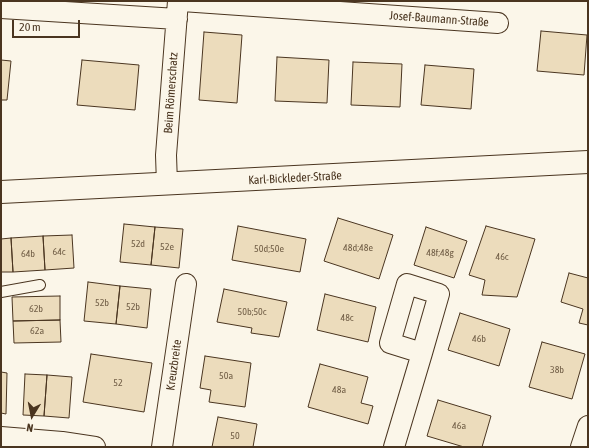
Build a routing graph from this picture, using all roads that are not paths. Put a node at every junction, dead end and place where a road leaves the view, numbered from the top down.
1 (179, 7) edge
2 (1, 8) edge
3 (381, 8) edge
4 (498, 23) dead end
5 (588, 162) edge
6 (168, 184) junction
7 (1, 192) edge
8 (186, 284) dead end
9 (40, 285) dead end
10 (1, 292) edge
11 (422, 353) dead end
12 (588, 426) edge
13 (1, 438) edge
14 (95, 447) edge
15 (162, 447) edge
16 (394, 447) edge
17 (581, 447) edge

1 - 2 street, Josef-Baumann-Straße
1 - 3 street, Josef-Baumann-Straße
1 - 6 street, Beim Römerschatz
3 - 4 street, Josef-Baumann-Straße
5 - 6 street, Karl-Bickleder-Straße
6 - 7 street, Karl-Bickleder-Straße
8 - 15 street, Kreuzbreite
9 - 10 lane
11 - 16 street
12 - 17 street
13 - 14 street

